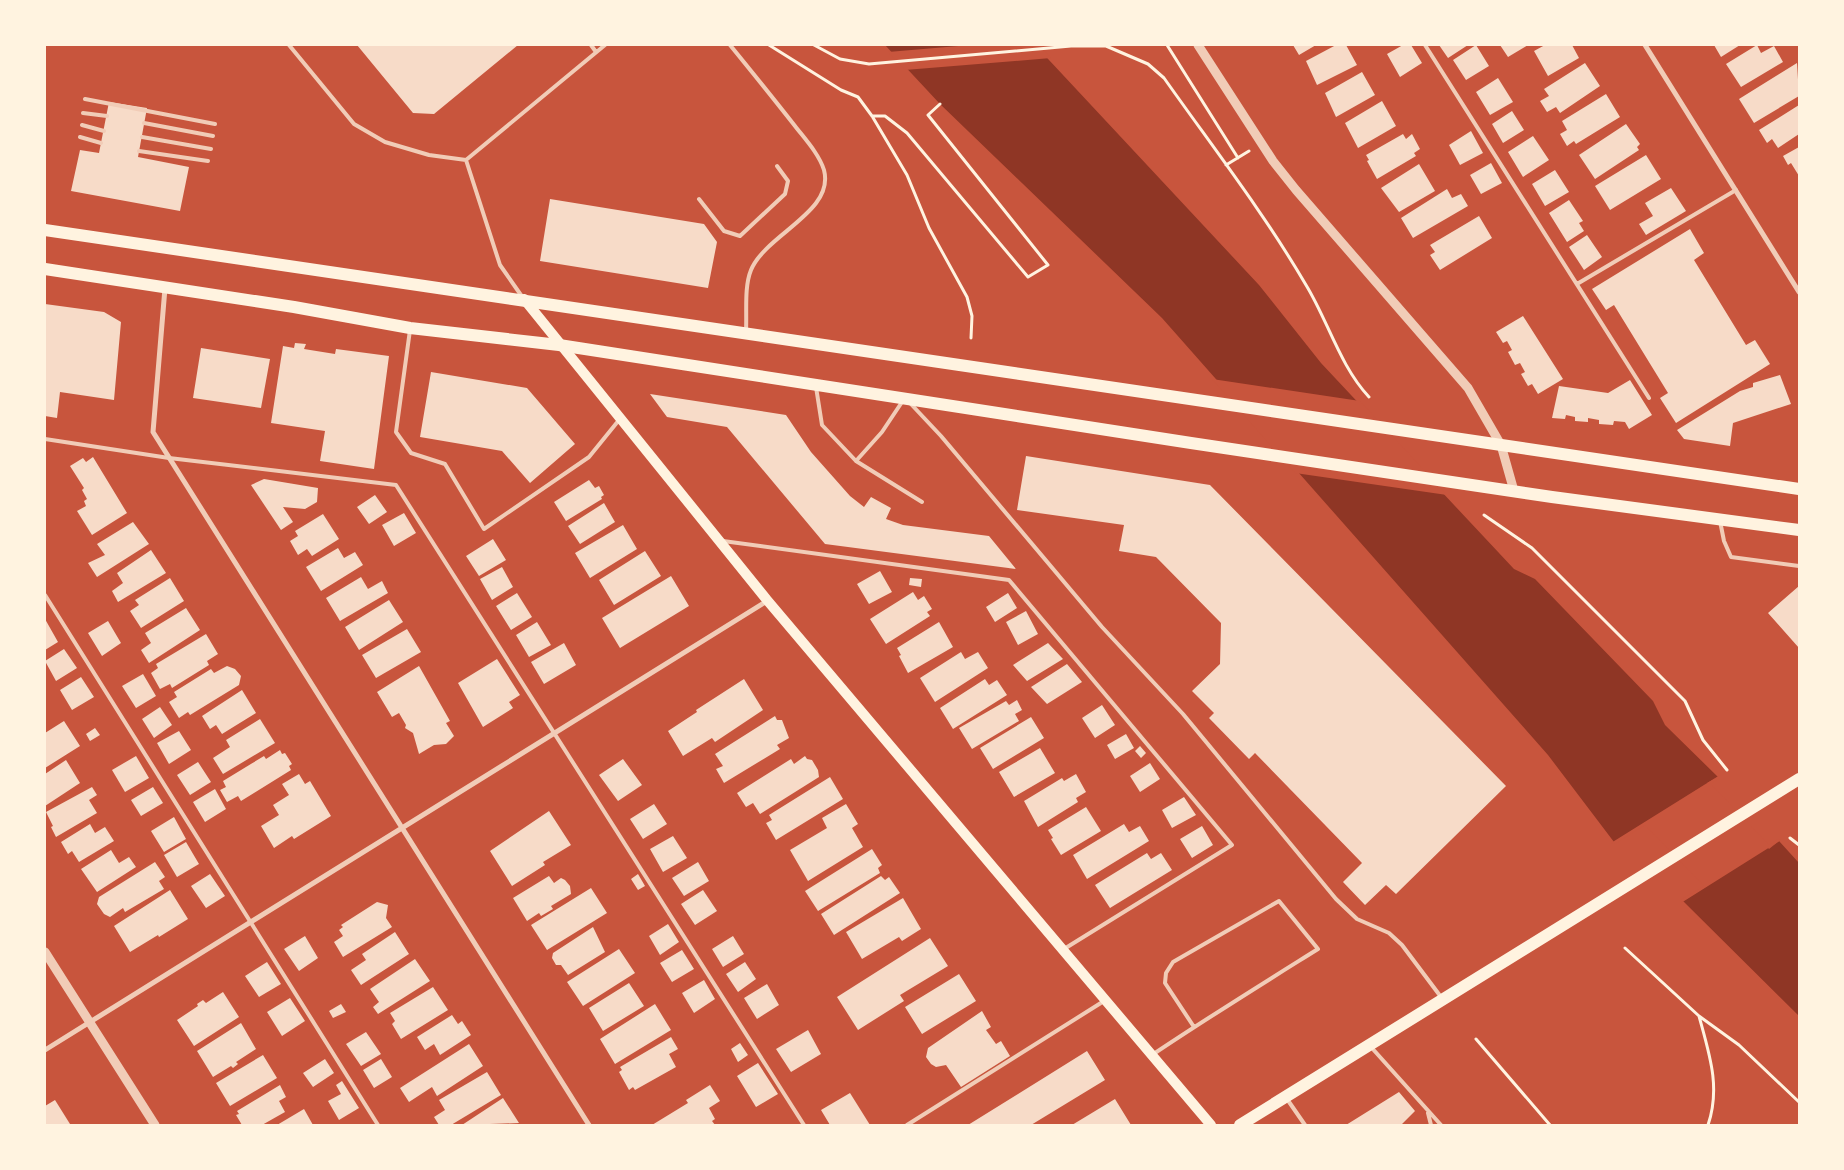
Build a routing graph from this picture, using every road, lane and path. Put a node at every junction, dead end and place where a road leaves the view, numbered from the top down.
1 (289, 45) edge
2 (591, 45) edge
3 (605, 45) edge
4 (730, 45) edge
5 (769, 45) edge
6 (814, 45) edge
7 (1167, 45) edge
8 (1198, 45) edge
9 (1425, 45) edge
10 (1645, 45) edge
11 (1070, 46) edge
12 (596, 52) junction
13 (85, 99) dead end
14 (940, 104) dead end
15 (83, 113) dead end
16 (107, 116) dead end
17 (872, 116) junction
18 (144, 123) dead end
19 (215, 124) dead end
20 (82, 125) dead end
21 (104, 130) dead end
22 (213, 136) dead end
23 (80, 137) dead end
24 (142, 137) dead end
25 (101, 143) dead end
26 (1262, 144) junction
27 (210, 149) dead end
28 (139, 151) dead end
29 (1238, 158) junction
30 (466, 160) junction
31 (208, 161) dead end
32 (1226, 165) junction
33 (777, 166) dead end
34 (1737, 189) junction
35 (699, 199) dead end
36 (45, 230) edge
37 (45, 269) edge
38 (1577, 284) junction
39 (165, 287) junction
40 (1799, 292) edge
41 (524, 299) junction
42 (410, 328) junction
43 (746, 333) junction
44 (971, 338) dead end
45 (559, 345) junction
46 (815, 385) junction
47 (1369, 397) dead end
48 (905, 398) junction
49 (1649, 398) dead end
50 (619, 420) junction
51 (45, 439) edge
52 (1501, 445) junction
53 (168, 458) junction
54 (856, 461) junction
55 (1799, 489) edge
56 (1514, 491) junction
57 (922, 502) dead end
58 (1484, 515) dead end
59 (1720, 519) junction
60 (1799, 530) edge
61 (720, 541) junction
62 (1799, 566) edge
63 (45, 595) edge
64 (767, 600) junction
65 (553, 734) junction
66 (1726, 770) dead end
67 (1799, 779) edge
68 (402, 828) junction
69 (1790, 838) dead end
70 (1799, 846) edge
71 (251, 922) junction
72 (1625, 948) dead end
73 (1063, 950) junction
74 (45, 952) edge
75 (1106, 1000) junction
76 (1442, 1000) junction
77 (1698, 1016) junction
78 (90, 1022) junction
79 (1194, 1027) junction
80 (1476, 1039) dead end
81 (1369, 1045) junction
82 (45, 1050) edge
83 (1152, 1056) junction
84 (1285, 1097) junction
85 (1799, 1102) edge
86 (1427, 1110) junction
87 (155, 1125) edge
88 (378, 1125) edge
89 (589, 1125) edge
90 (804, 1125) edge
91 (907, 1125) edge
92 (1211, 1125) edge
93 (1240, 1125) edge
94 (1304, 1125) edge
95 (1431, 1125) edge
96 (1441, 1125) edge
97 (1550, 1125) edge
98 (1708, 1125) edge

1 - 30 lane
2 - 12 lane
3 - 12 lane
4 - 43 lane
5 - 17 path
6 - 11 path
7 - 29 path
8 - 26 street
9 - 38 lane
10 - 34 street
11 - 32 path
12 - 30 lane
13 - 19 lane
14 - 17 path
15 - 16 lane
17 - 44 path
18 - 22 lane
20 - 21 lane
23 - 25 lane
24 - 27 lane
26 - 29 path
26 - 52 street
28 - 31 lane
29 - 32 path
30 - 41 lane
32 - 47 path
33 - 35 lane
34 - 38 lane
34 - 40 street
36 - 41 main road
37 - 39 main road
38 - 49 lane
39 - 42 main road
39 - 53 street
41 - 43 main road
41 - 45 main road
42 - 45 main road
42 - 50 lane
43 - 52 main road
45 - 46 main road
45 - 50 main road
46 - 48 main road
46 - 54 lane
48 - 54 lane
48 - 56 main road
48 - 76 lane
50 - 61 main road
51 - 53 lane
52 - 55 main road
52 - 56 street
53 - 65 lane
53 - 68 street
54 - 57 lane
56 - 59 main road
58 - 66 path
59 - 60 main road
59 - 62 lane
61 - 64 main road
61 - 73 lane
63 - 71 lane
64 - 65 street
64 - 73 main road
65 - 68 street
65 - 90 lane
67 - 76 main road
68 - 71 street
68 - 89 street
69 - 70 path
71 - 78 street
71 - 88 lane
72 - 77 path
73 - 75 main road
74 - 78 street
75 - 83 main road
75 - 91 lane
76 - 81 main road
77 - 85 path
77 - 98 path
78 - 82 street
78 - 87 street
79 - 79 lane
79 - 83 lane
80 - 97 path
81 - 84 main road
81 - 86 lane
83 - 92 main road
84 - 93 main road
84 - 94 lane
86 - 95 lane
86 - 96 lane

